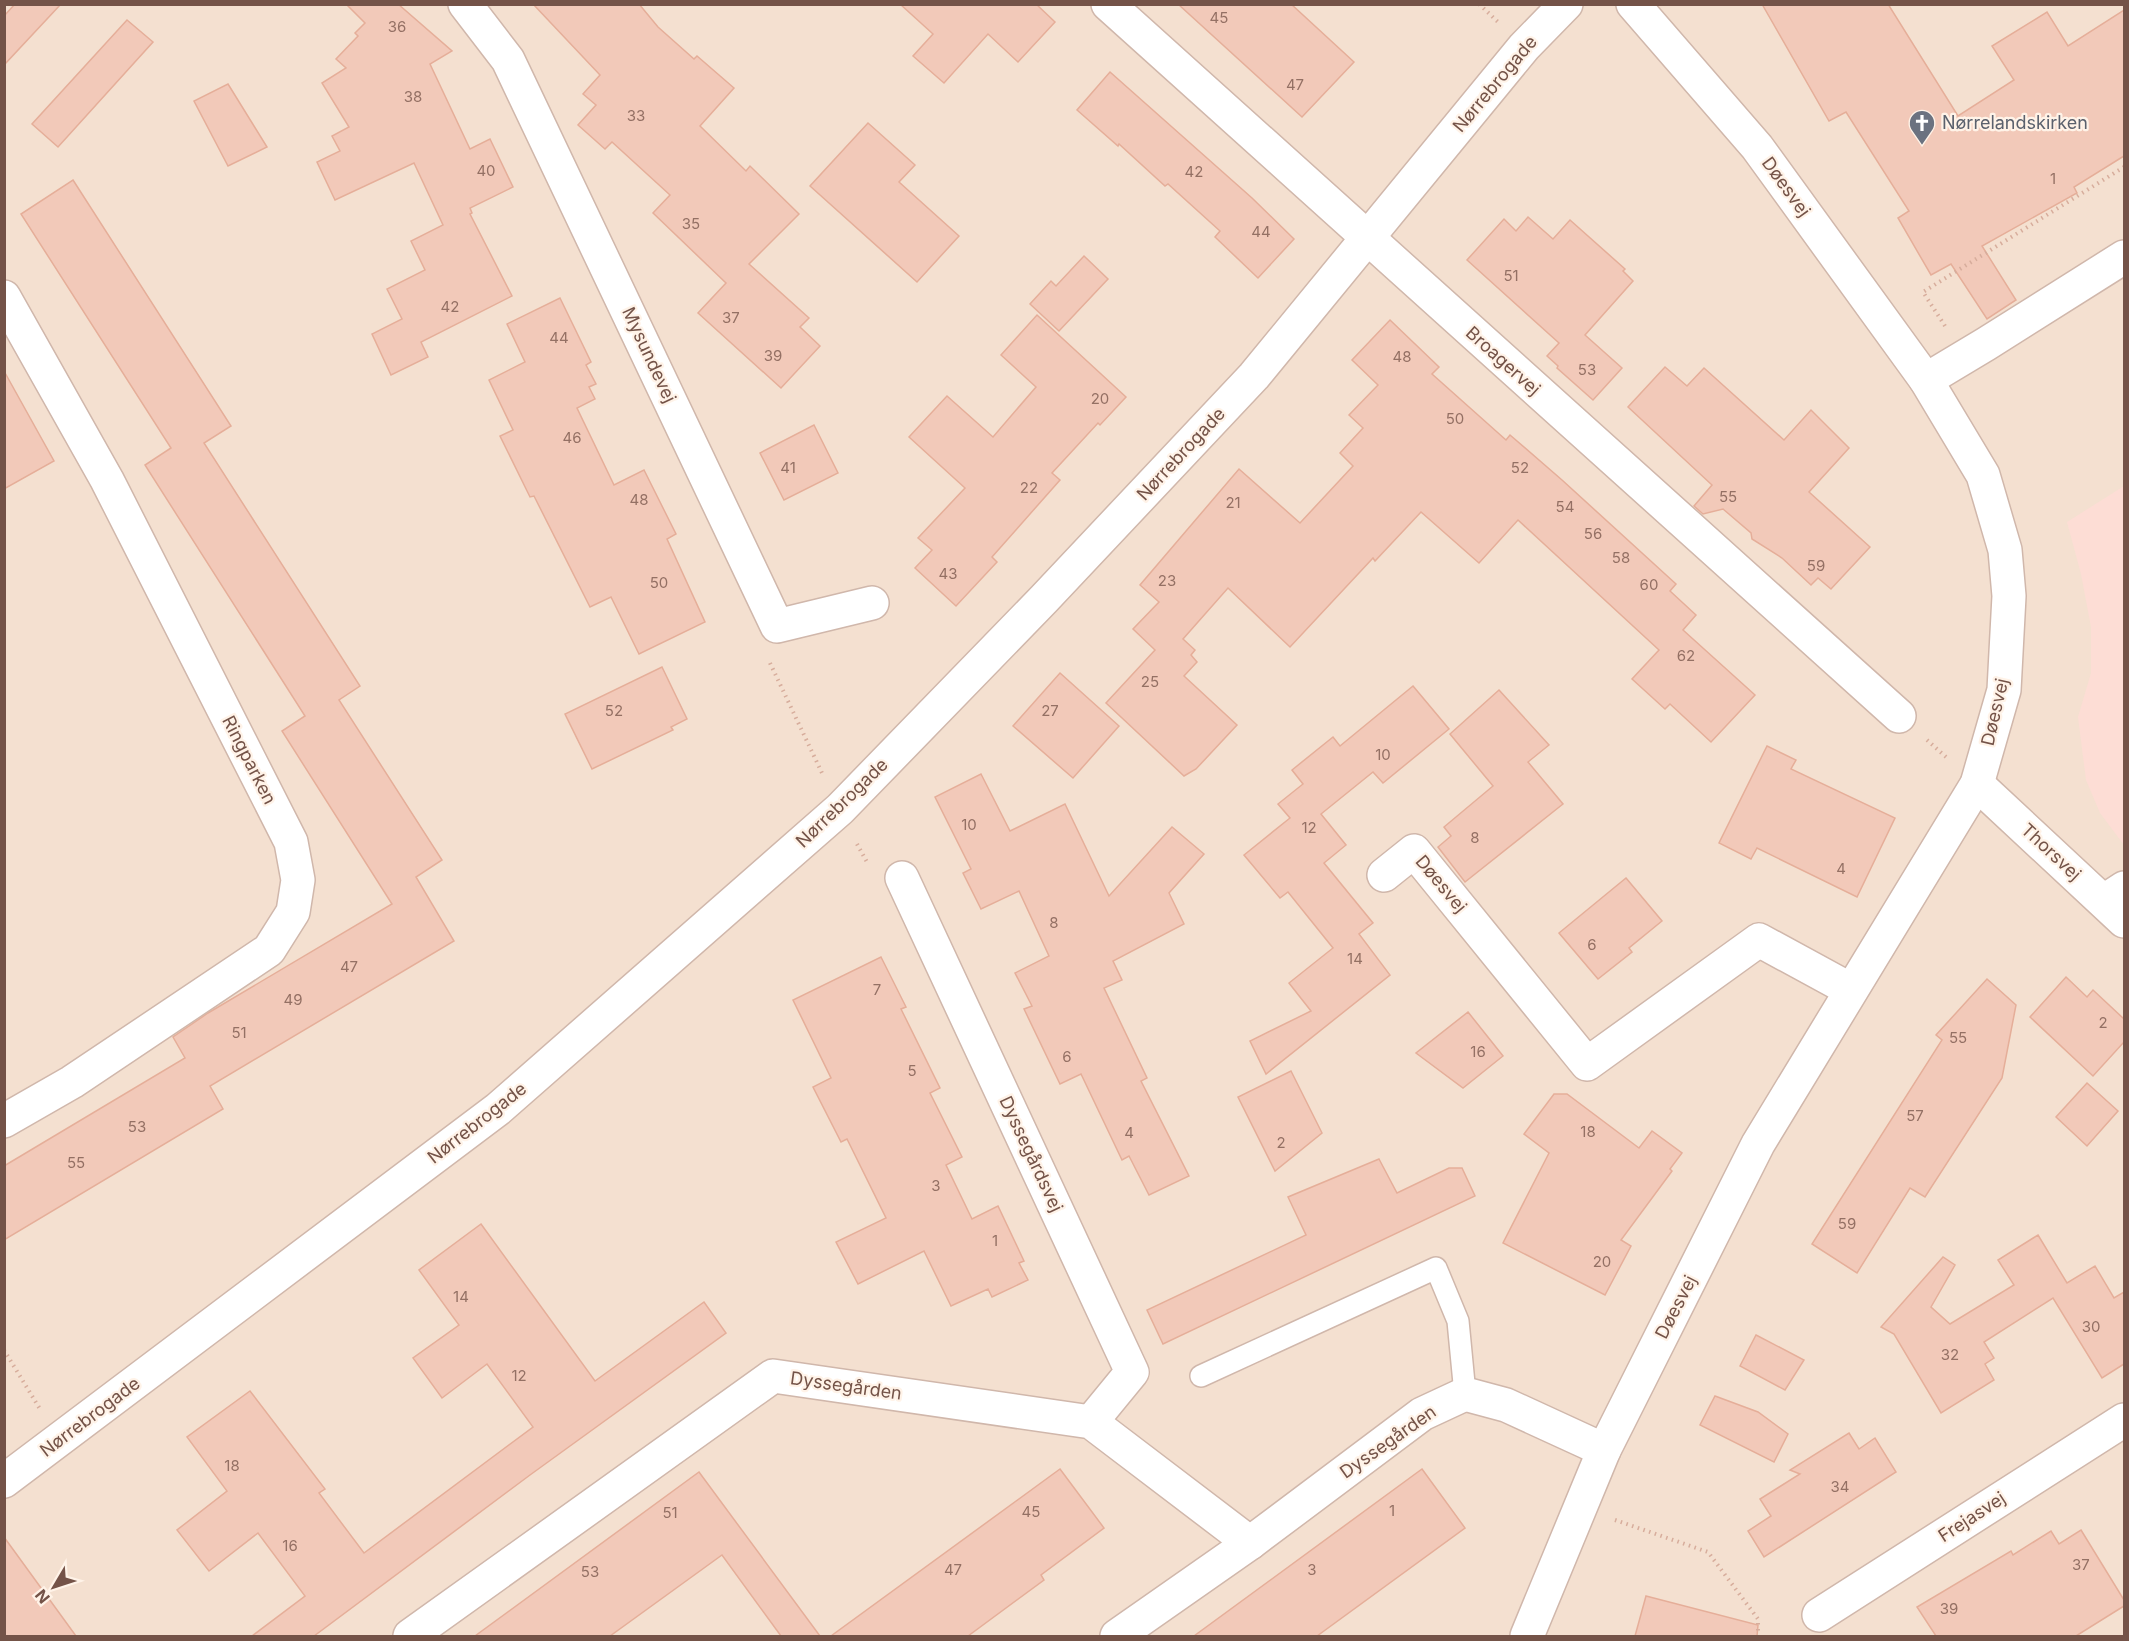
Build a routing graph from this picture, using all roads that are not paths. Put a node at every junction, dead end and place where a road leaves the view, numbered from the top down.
1 (465, 4) edge
2 (1108, 4) edge
3 (1566, 4) edge
4 (1634, 4) edge
5 (1367, 238) junction
6 (2124, 257) edge
7 (4, 297) edge
8 (1926, 380) junction
9 (872, 603) dead end
10 (1899, 716) road end
11 (1977, 784) junction
12 (1384, 875) dead end
13 (902, 878) dead end
14 (2117, 903) edge
15 (1851, 990) junction
16 (4, 1121) edge
17 (1201, 1376) dead end
18 (1465, 1394) junction
19 (2124, 1420) edge
20 (1091, 1422) junction
21 (1604, 1450) junction
22 (4, 1481) edge
23 (1251, 1543) junction
24 (1819, 1615) dead end
25 (410, 1636) edge
26 (1119, 1636) edge
27 (1527, 1636) edge

1 - 9 street, Mysundevej
2 - 5 street, Broagervej
3 - 5 street, Nørrebrogade
4 - 8 street, Døesvej
5 - 10 street, Broagervej
5 - 22 street, Nørrebrogade
6 - 8 street
7 - 16 street, Ringparken
8 - 11 street, Døesvej
11 - 14 street, Thorsvej
11 - 15 street, Døesvej
12 - 15 street, Døesvej
13 - 20 street, Dyssegårdsvej
15 - 21 street, Døesvej
17 - 18 lane
18 - 21 street
18 - 23 street, Dyssegården
19 - 24 street, Frejasvej
20 - 23 street, Dyssegården
20 - 25 street, Dyssegården
21 - 27 street, Døesvej
23 - 26 street, Dyssegården

